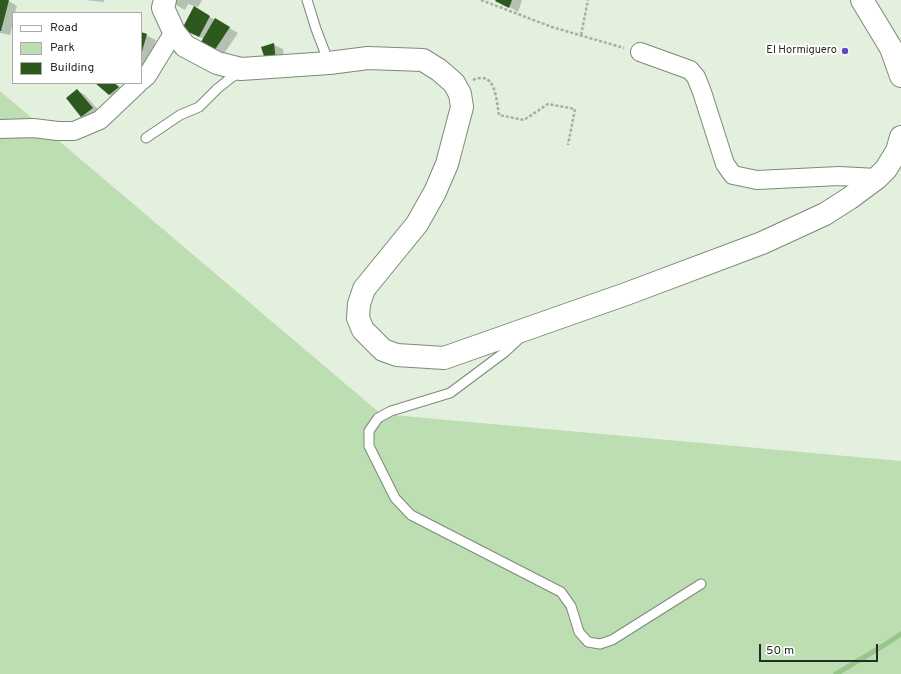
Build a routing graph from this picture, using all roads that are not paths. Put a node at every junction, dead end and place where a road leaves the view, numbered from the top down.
1 (165, 0) edge
2 (307, 0) edge
3 (862, 0) edge
4 (174, 32) junction
5 (896, 48) edge
6 (640, 52) road end
7 (329, 63) junction
8 (248, 69) junction
9 (901, 76) edge
10 (142, 80) edge
11 (138, 84) edge
12 (0, 129) edge
13 (901, 137) edge
14 (146, 138) dead end
15 (888, 172) edge
16 (531, 328) junction
17 (701, 584) dead end

1 - 4 street
2 - 7 lane
3 - 5 street
4 - 8 street
4 - 10 street
5 - 9 street
6 - 15 street
7 - 8 street
7 - 16 street
8 - 14 lane
11 - 12 street
13 - 15 street
15 - 16 street
16 - 17 lane

